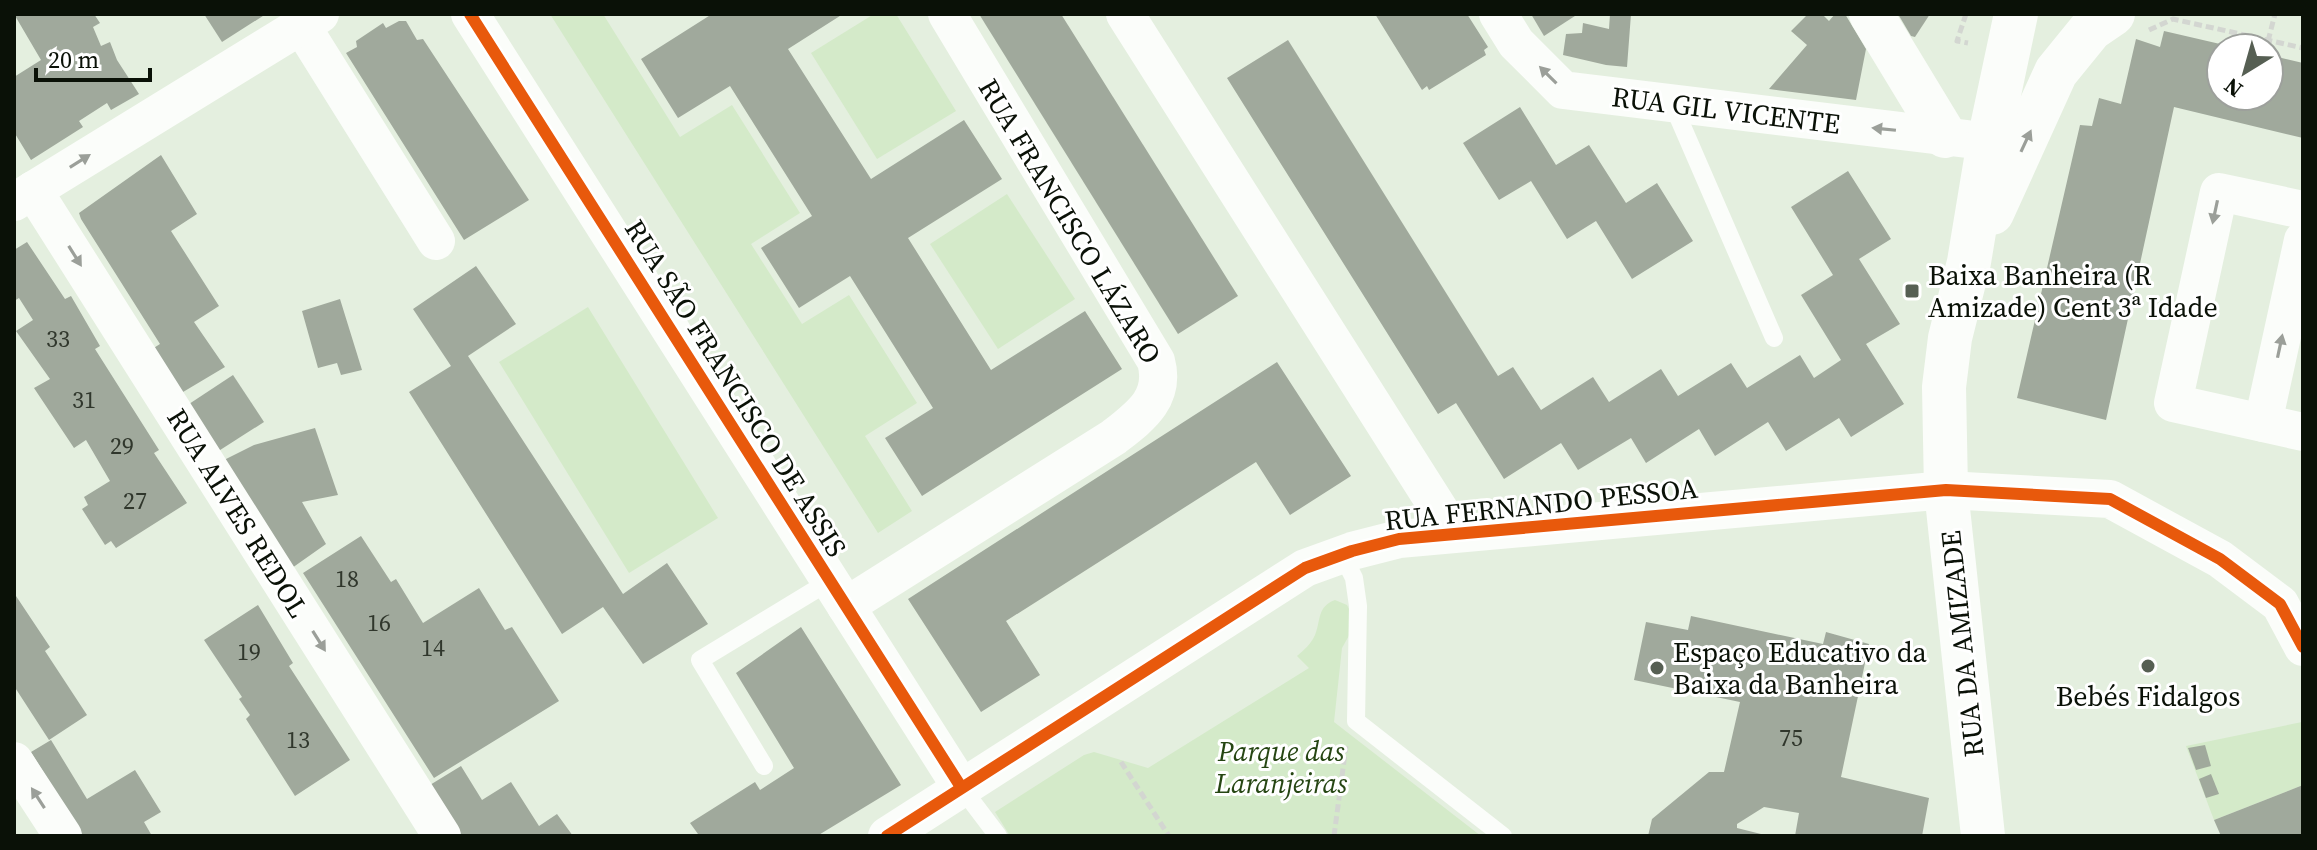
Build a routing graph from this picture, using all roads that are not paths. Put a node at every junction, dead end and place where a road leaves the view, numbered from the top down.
1 (470, 14) edge
2 (947, 14) edge
3 (1125, 14) edge
4 (1498, 14) edge
5 (1871, 14) edge
6 (2016, 14) edge
7 (2113, 14) edge
8 (313, 17) edge
9 (1673, 105) junction
10 (1945, 136) junction
11 (1989, 141) junction
12 (24, 196) edge
13 (2303, 210) edge
14 (2303, 240) edge
15 (436, 241) dead end
16 (1969, 262) junction
17 (1774, 338) dead end
18 (2263, 423) junction
19 (2303, 432) edge
20 (1946, 490) junction
21 (1454, 533) junction
22 (1342, 554) junction
23 (838, 593) junction
24 (2303, 647) edge
25 (14, 761) edge
26 (764, 766) dead end
27 (961, 787) junction
28 (63, 836) edge
29 (442, 836) edge
30 (887, 836) edge
31 (998, 836) edge
32 (1503, 836) edge
33 (1983, 836) edge

1 - 23 street, RUA SÃO FRANCISCO DE ASSIS
2 - 23 street, RUA FRANCISCO LÁZARO
3 - 21 street
9 -> 4 street, RUA GIL VICENTE
5 - 10 street
6 - 11 street, RUA DA AMIZADE
16 -> 7 street, RUA DA AMIZADE
12 -> 8 street
8 - 15 street
10 -> 9 street, RUA GIL VICENTE
9 - 17 lane
10 - 11 street, RUA GIL VICENTE
11 - 16 street, RUA DA AMIZADE
12 -> 29 street, RUA ALVES REDOL
13 -> 18 street
18 -> 14 street
16 - 20 street, RUA DA AMIZADE
18 - 19 street
20 - 21 street, RUA FERNANDO PESSOA
20 - 24 street, RUA FERNANDO PESSOA
20 - 33 street, RUA DA AMIZADE
21 - 22 street, RUA FERNANDO PESSOA
22 - 27 street, RUA FERNANDO PESSOA
22 - 32 lane
23 - 26 lane
23 - 27 street, RUA SÃO FRANCISCO DE ASSIS
28 -> 25 street
27 - 30 street, RUA FERNANDO PESSOA
27 - 31 lane

